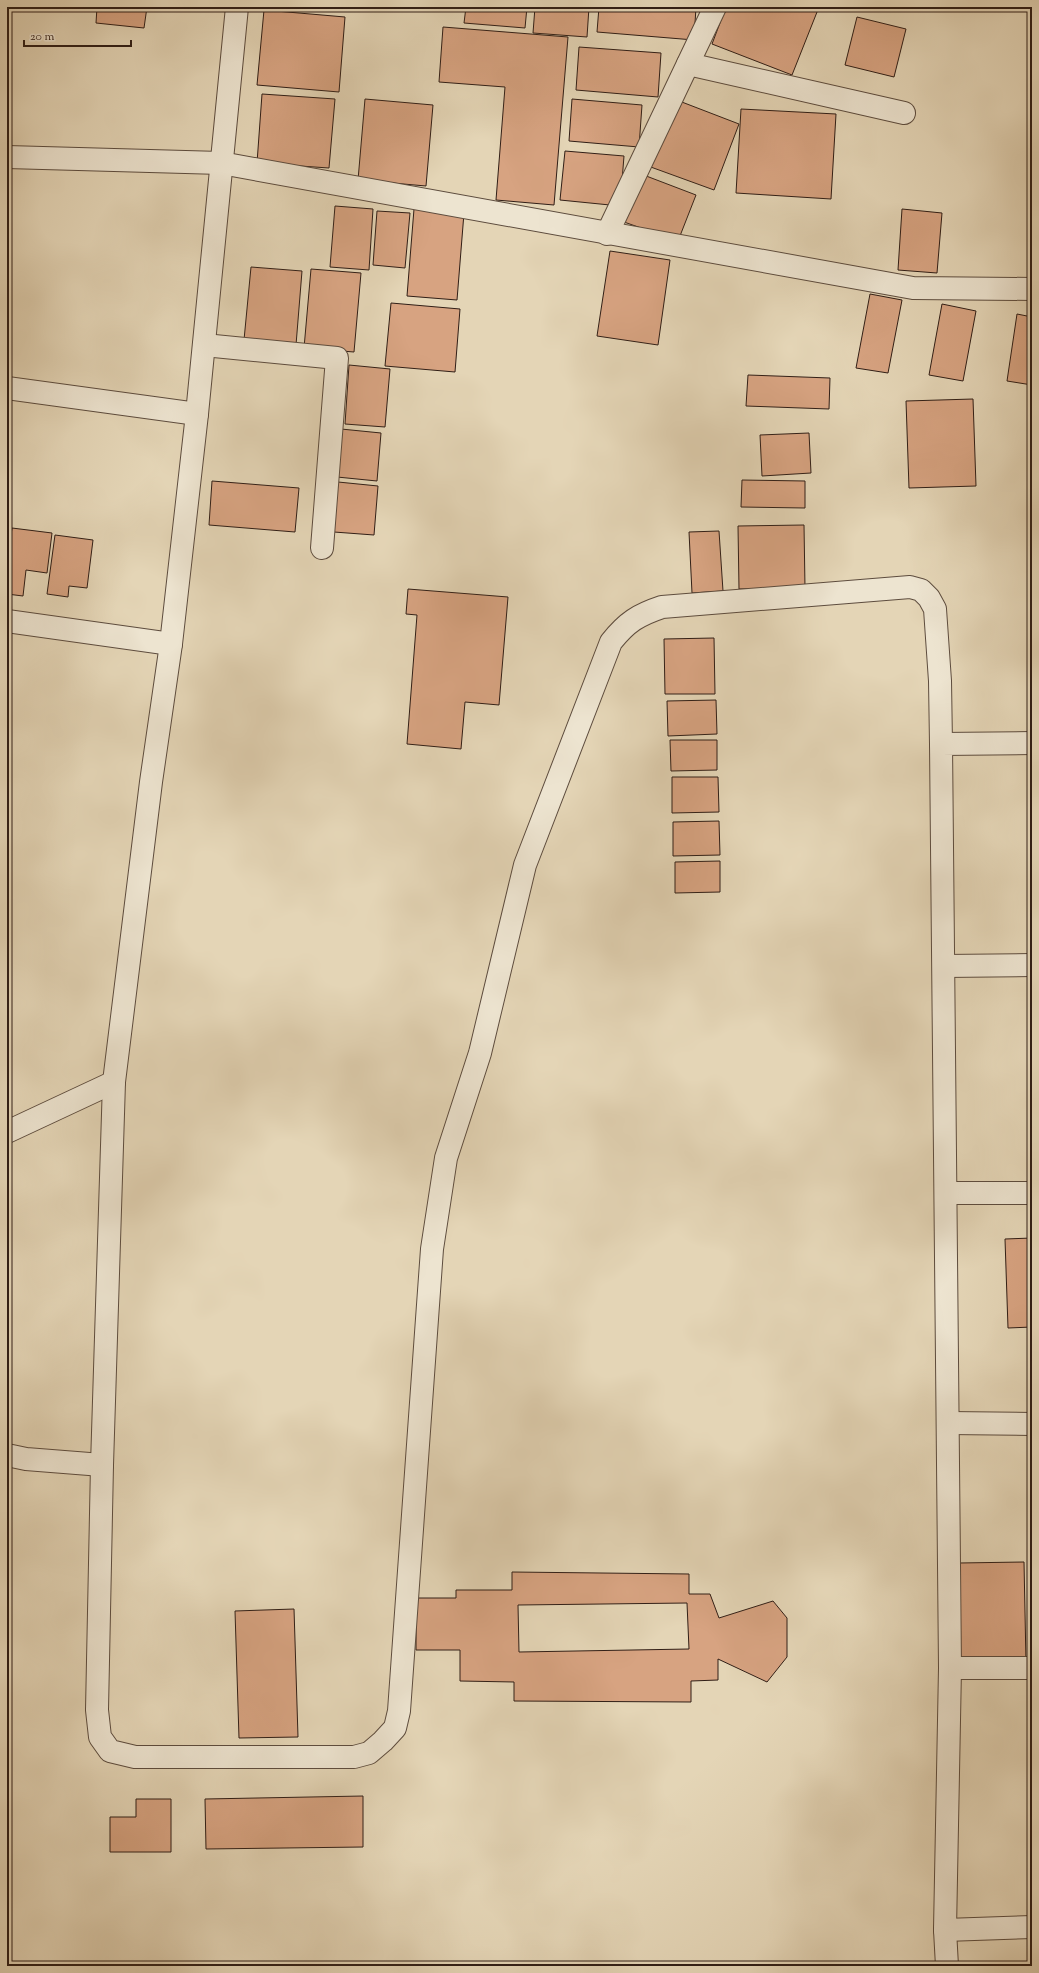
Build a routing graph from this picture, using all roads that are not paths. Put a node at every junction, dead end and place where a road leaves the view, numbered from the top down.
1 (237, 7) edge
2 (715, 7) edge
3 (688, 64) junction
4 (904, 113) dead end
5 (7, 157) edge
6 (221, 163) junction
7 (607, 234) junction
8 (1032, 289) edge
9 (204, 345) junction
10 (7, 388) edge
11 (197, 414) junction
12 (322, 548) dead end
13 (7, 621) edge
14 (171, 644) junction
15 (1032, 743) edge
16 (941, 744) junction
17 (1032, 965) edge
18 (944, 966) junction
19 (114, 1082) junction
20 (7, 1132) edge
21 (946, 1193) junction
22 (1032, 1193) edge
23 (948, 1423) junction
24 (1032, 1424) edge
25 (7, 1455) edge
26 (102, 1465) junction
27 (950, 1668) junction
28 (1032, 1668) edge
29 (1032, 1927) edge
30 (945, 1930) junction
31 (947, 1966) edge

1 - 6 street
2 - 3 street
3 - 4 street
3 - 7 street
5 - 6 street
6 - 7 street
6 - 9 street
7 - 8 street
9 - 11 street
9 - 12 street
10 - 11 street
11 - 14 street
13 - 14 street
14 - 19 street
15 - 16 street
16 - 18 street
16 - 26 street
17 - 18 street
18 - 21 street
19 - 20 street
19 - 26 street
21 - 22 street
21 - 23 street
23 - 24 street
23 - 27 street
25 - 26 street
27 - 28 street
27 - 30 street
29 - 30 street
30 - 31 street

